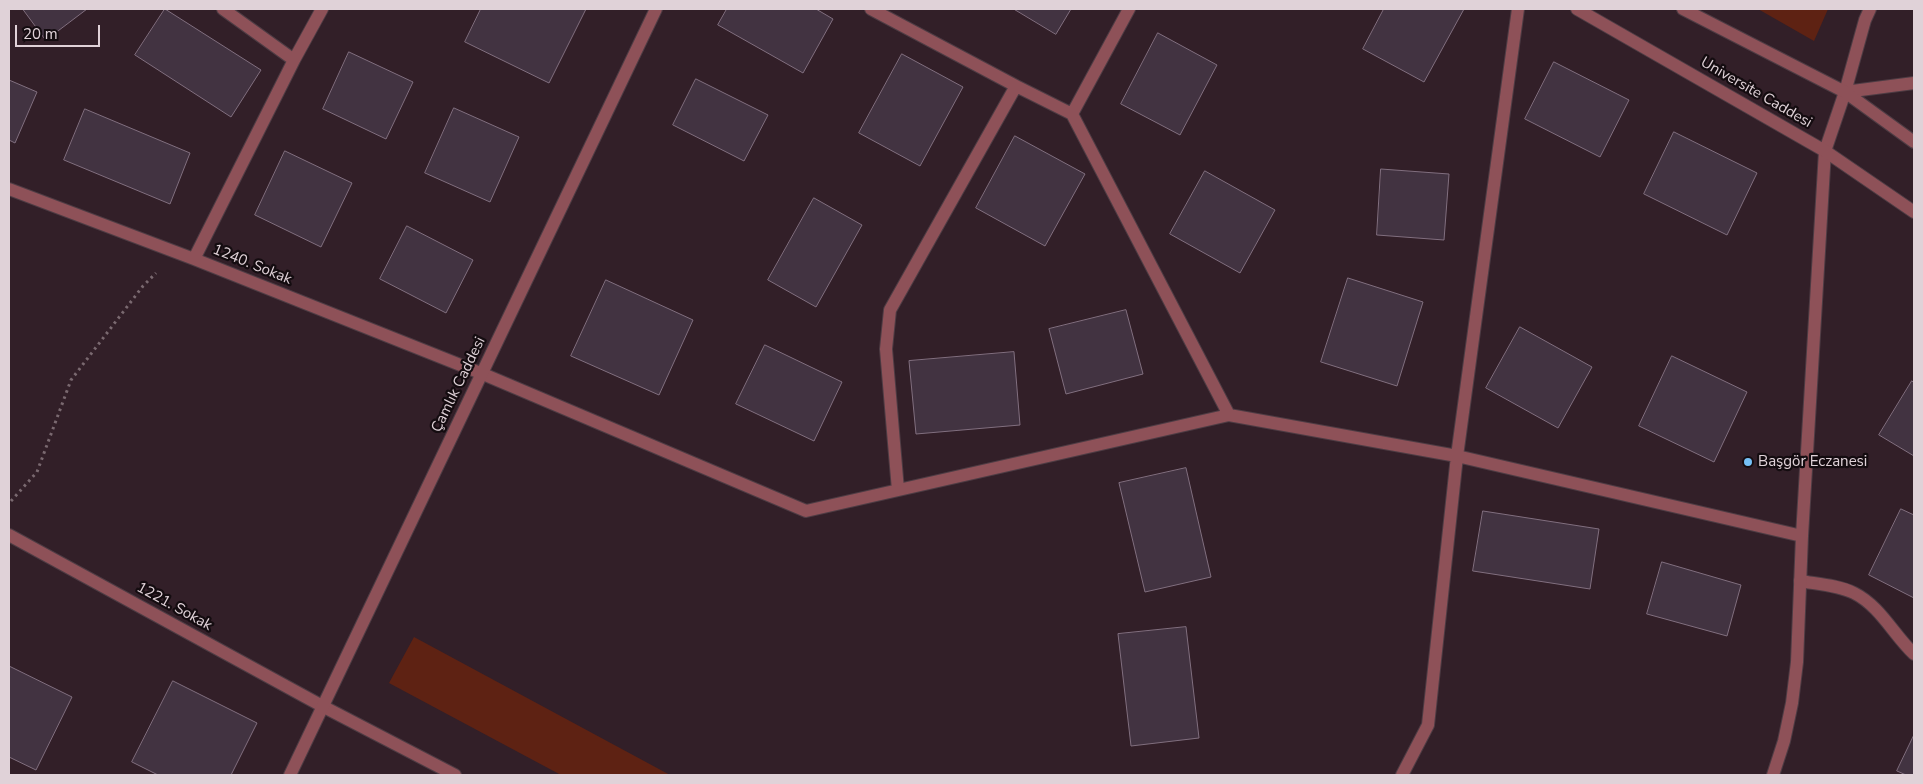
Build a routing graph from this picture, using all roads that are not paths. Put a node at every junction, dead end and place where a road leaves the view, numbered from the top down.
1 (224, 9) edge
2 (322, 9) edge
3 (656, 9) edge
4 (871, 9) edge
5 (1130, 9) edge
6 (1518, 9) edge
7 (1577, 9) edge
8 (1683, 9) edge
9 (1870, 9) edge
10 (294, 60) junction
11 (1914, 83) edge
12 (1016, 86) junction
13 (1845, 92) junction
14 (1072, 114) junction
15 (1914, 142) edge
16 (1826, 151) junction
17 (9, 188) edge
18 (1914, 212) edge
19 (194, 259) junction
20 (483, 374) junction
21 (1229, 415) junction
22 (1457, 456) junction
23 (898, 490) junction
24 (9, 535) edge
25 (1802, 536) junction
26 (1800, 581) junction
27 (1914, 654) edge
28 (324, 707) junction
29 (290, 775) edge
30 (455, 775) edge
31 (1402, 775) edge
32 (1773, 775) edge

1 - 10 street
2 - 10 street
3 - 20 street, Çamlık Caddesi
4 - 12 street
5 - 14 street
6 - 22 street
7 - 16 street, Universite Caddesi
8 - 13 street
9 - 13 street
10 - 19 street
11 - 13 street
12 - 14 street
12 - 23 street
13 - 15 street
13 - 16 street
14 - 21 street
16 - 18 street, Universite Caddesi
16 - 25 street
17 - 19 street, 1240. Sokak
19 - 20 street, 1240. Sokak
20 - 23 street, 1240. Sokak
20 - 28 street, Çamlık Caddesi
21 - 22 street
21 - 23 street, 1240. Sokak
22 - 25 street
22 - 31 street
24 - 28 street, 1221. Sokak
25 - 26 street
26 - 27 street
26 - 32 street
28 - 29 street, Çamlık Caddesi
28 - 30 street, 1221. Sokak

